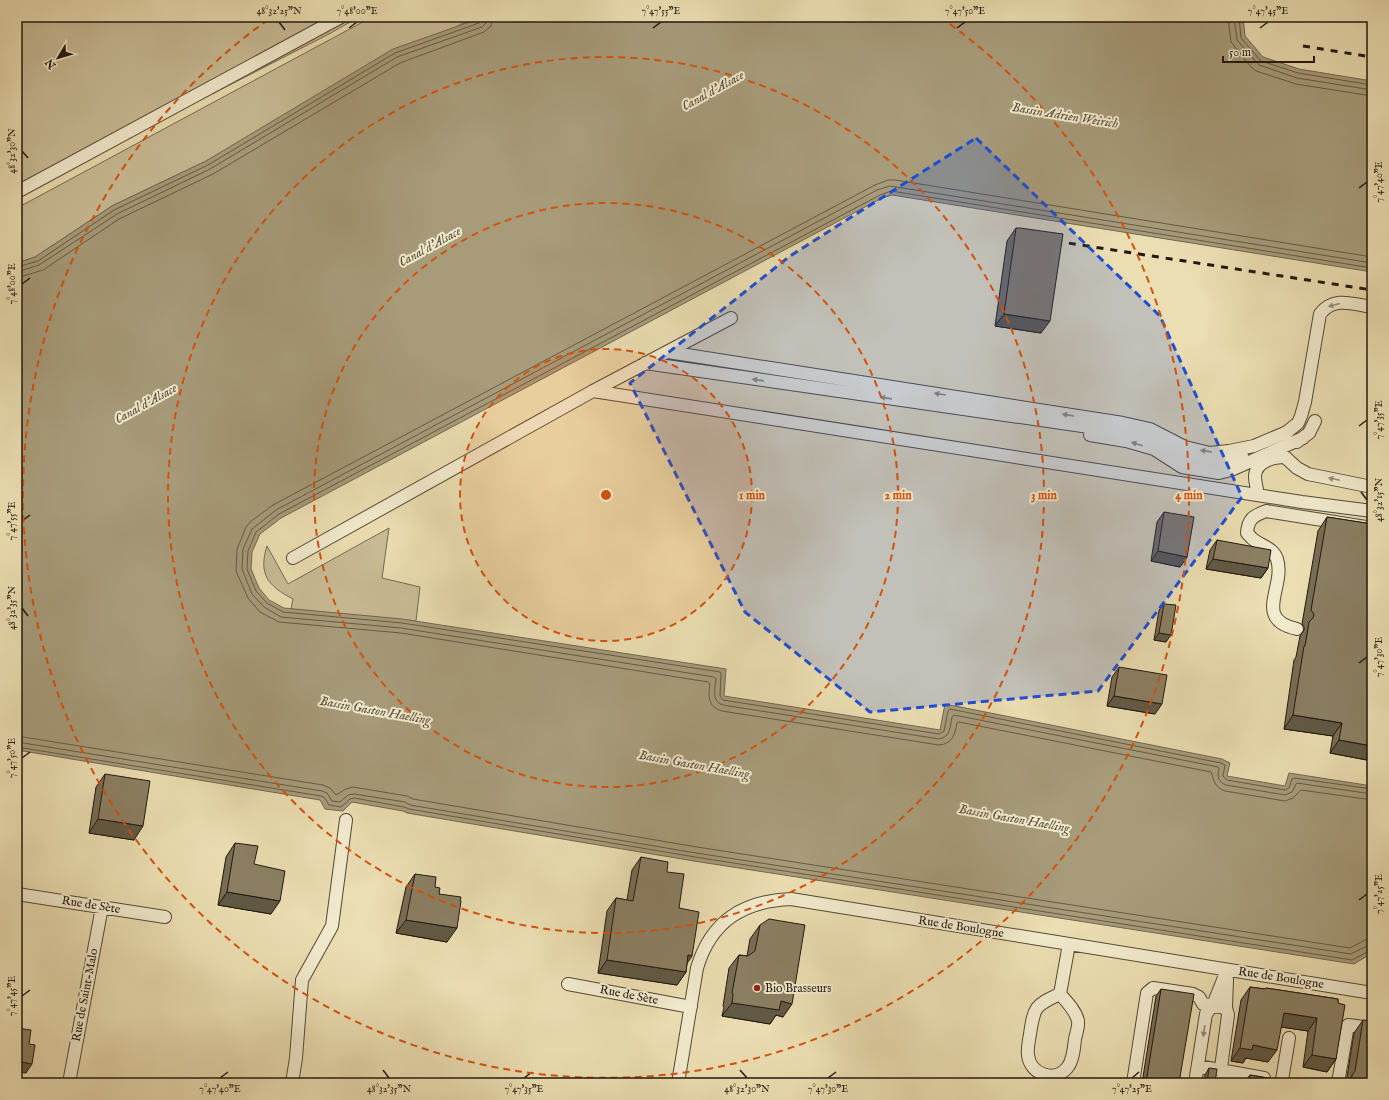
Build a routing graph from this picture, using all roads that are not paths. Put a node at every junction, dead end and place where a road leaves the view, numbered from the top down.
1 (341, 17) edge
2 (17, 192) edge
3 (1372, 307) edge
4 (732, 318) dead end
5 (668, 352) junction
6 (645, 363) junction
7 (593, 391) junction
8 (983, 412) junction
9 (1315, 421) dead end
10 (1287, 432) junction
11 (1303, 438) junction
12 (1276, 457) junction
13 (1372, 487) edge
14 (1258, 495) junction
15 (1372, 511) edge
16 (1372, 528) edge
17 (293, 558) dead end
18 (1297, 629) dead end
19 (346, 820) dead end
20 (17, 894) edge
21 (102, 907) junction
22 (165, 916) dead end
23 (1069, 944) junction
24 (1227, 970) junction
25 (568, 984) dead end
26 (1372, 993) edge
27 (1060, 994) junction
28 (1213, 1006) junction
29 (691, 1007) junction
30 (1226, 1008) junction
31 (1372, 1028) edge
32 (1289, 1038) dead end
33 (1198, 1066) junction
34 (1221, 1069) junction
35 (1036, 1078) edge
36 (1059, 1078) edge
37 (1287, 1081) edge
38 (69, 1083) edge
39 (292, 1083) edge
40 (678, 1083) edge
41 (1133, 1083) edge
42 (1195, 1083) edge
43 (1219, 1083) edge
44 (1338, 1083) edge

1 - 2 street
3 -> 10 street
4 - 5 street
5 - 6 street
10 -> 5 street
6 - 7 street
8 -> 6 street
7 - 14 street
7 - 17 street
8 - 10 street
11 -> 8 street
9 - 11 street
11 - 12 street
13 -> 12 street
12 - 14 street
14 - 15 street
16 - 18 street
19 - 39 street
20 - 21 street, Rue de Sète
21 - 22 street, Rue de Sète
21 - 38 street, Rue de Saint-Malo
23 - 24 street, Rue de Boulogne
23 - 27 street
23 - 29 street, Rue de Boulogne
24 - 26 street, Rue de Boulogne
24 - 28 street
24 - 30 street
25 - 29 street, Rue de Sète
27 - 35 street
27 - 36 street
28 - 30 street
28 -> 33 street
28 - 41 street
29 - 40 street, Rue de Boulogne
30 - 34 street
31 - 44 street
32 - 37 street
33 - 34 street
33 - 42 street
34 - 37 street
34 - 43 street
35 - 36 street

